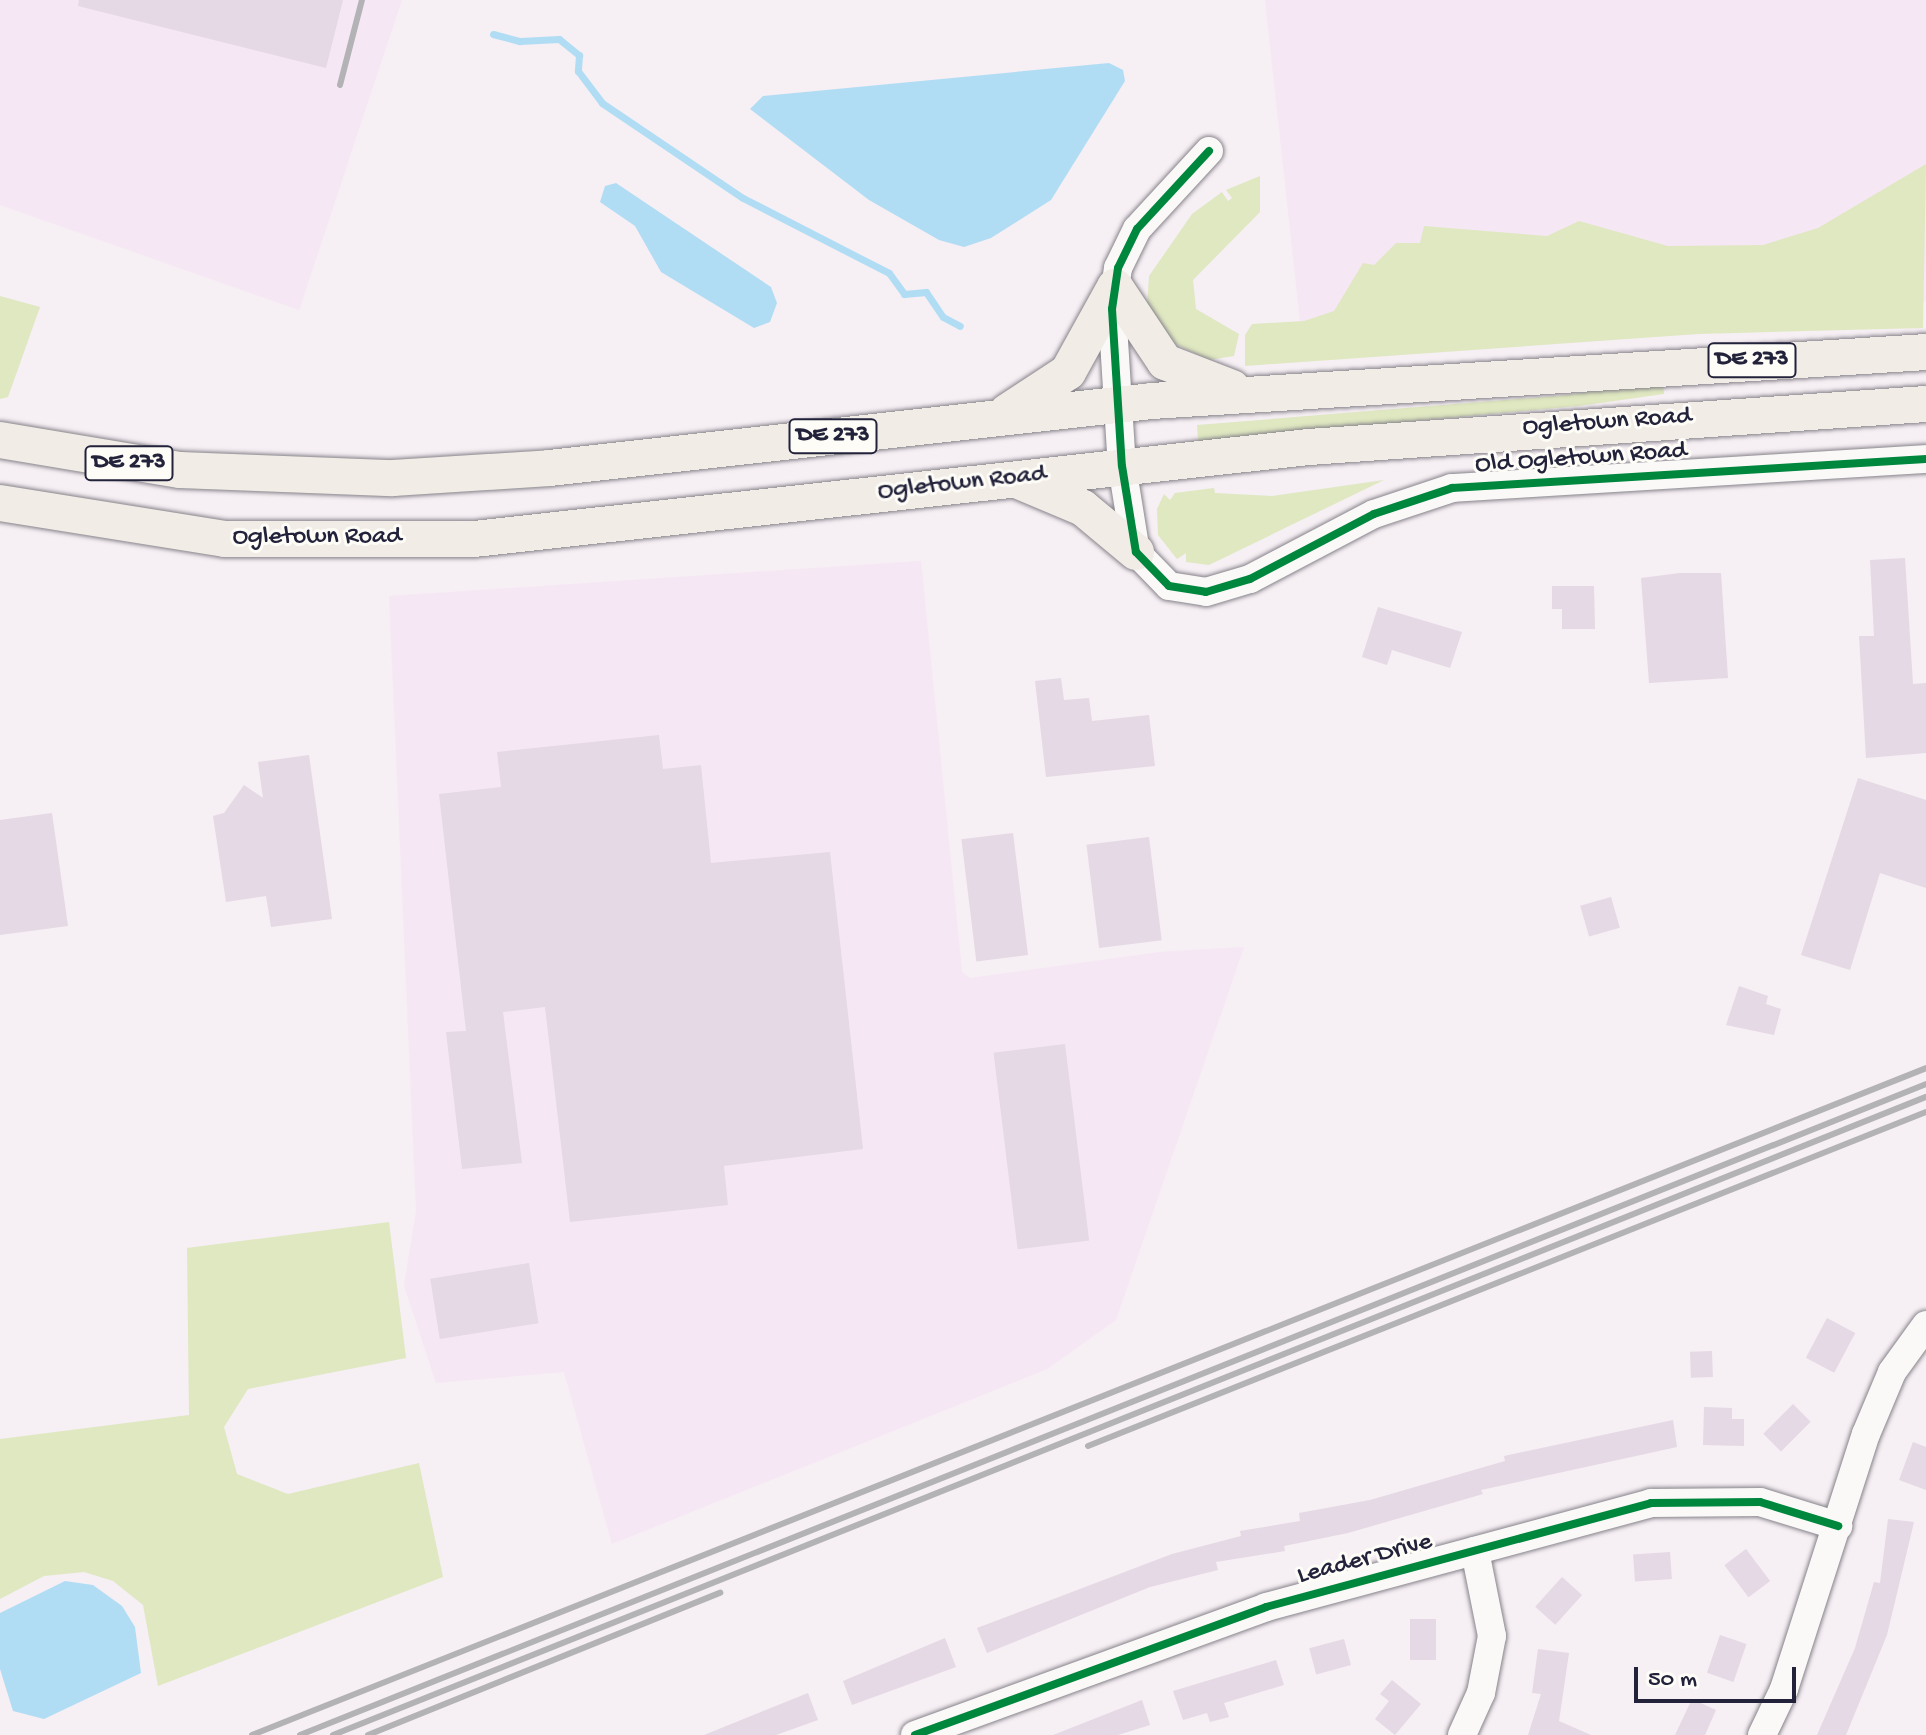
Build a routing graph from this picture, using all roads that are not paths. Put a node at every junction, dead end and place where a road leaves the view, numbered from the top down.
1 (1209, 151) dead end
2 (1115, 287) junction
3 (1926, 342) edge
4 (1926, 352) edge
5 (1888, 354) junction
6 (1249, 393) junction
7 (1926, 404) edge
8 (1116, 405) junction
9 (997, 418) junction
10 (0, 440) edge
11 (1926, 459) edge
12 (1122, 466) junction
13 (1012, 479) junction
14 (0, 503) edge
15 (1136, 552) junction
16 (1926, 1325) edge
17 (1838, 1526) junction
18 (1475, 1551) junction
19 (915, 1735) edge
20 (1462, 1735) edge
21 (1762, 1735) edge

1 - 2 street
2 - 6 main road
2 - 8 street
2 - 9 main road
3 - 5 main road
4 - 5 main road, Ogletown Road / DE 273
5 - 6 main road, Ogletown Road / DE 273
6 - 8 main road, Ogletown Road / DE 273
7 - 12 main road, Ogletown Road / DE 273
8 - 9 main road, Ogletown Road / DE 273
8 - 12 street
9 - 10 main road, Ogletown Road / DE 273
11 - 15 street, Old Ogletown Road
12 - 13 main road, Ogletown Road / DE 273
12 - 15 street
13 - 14 main road, Ogletown Road / DE 273
13 - 15 main road
16 - 17 street
17 - 18 street, Leader Drive
17 - 21 street
18 - 19 street, Leader Drive
18 - 20 street

